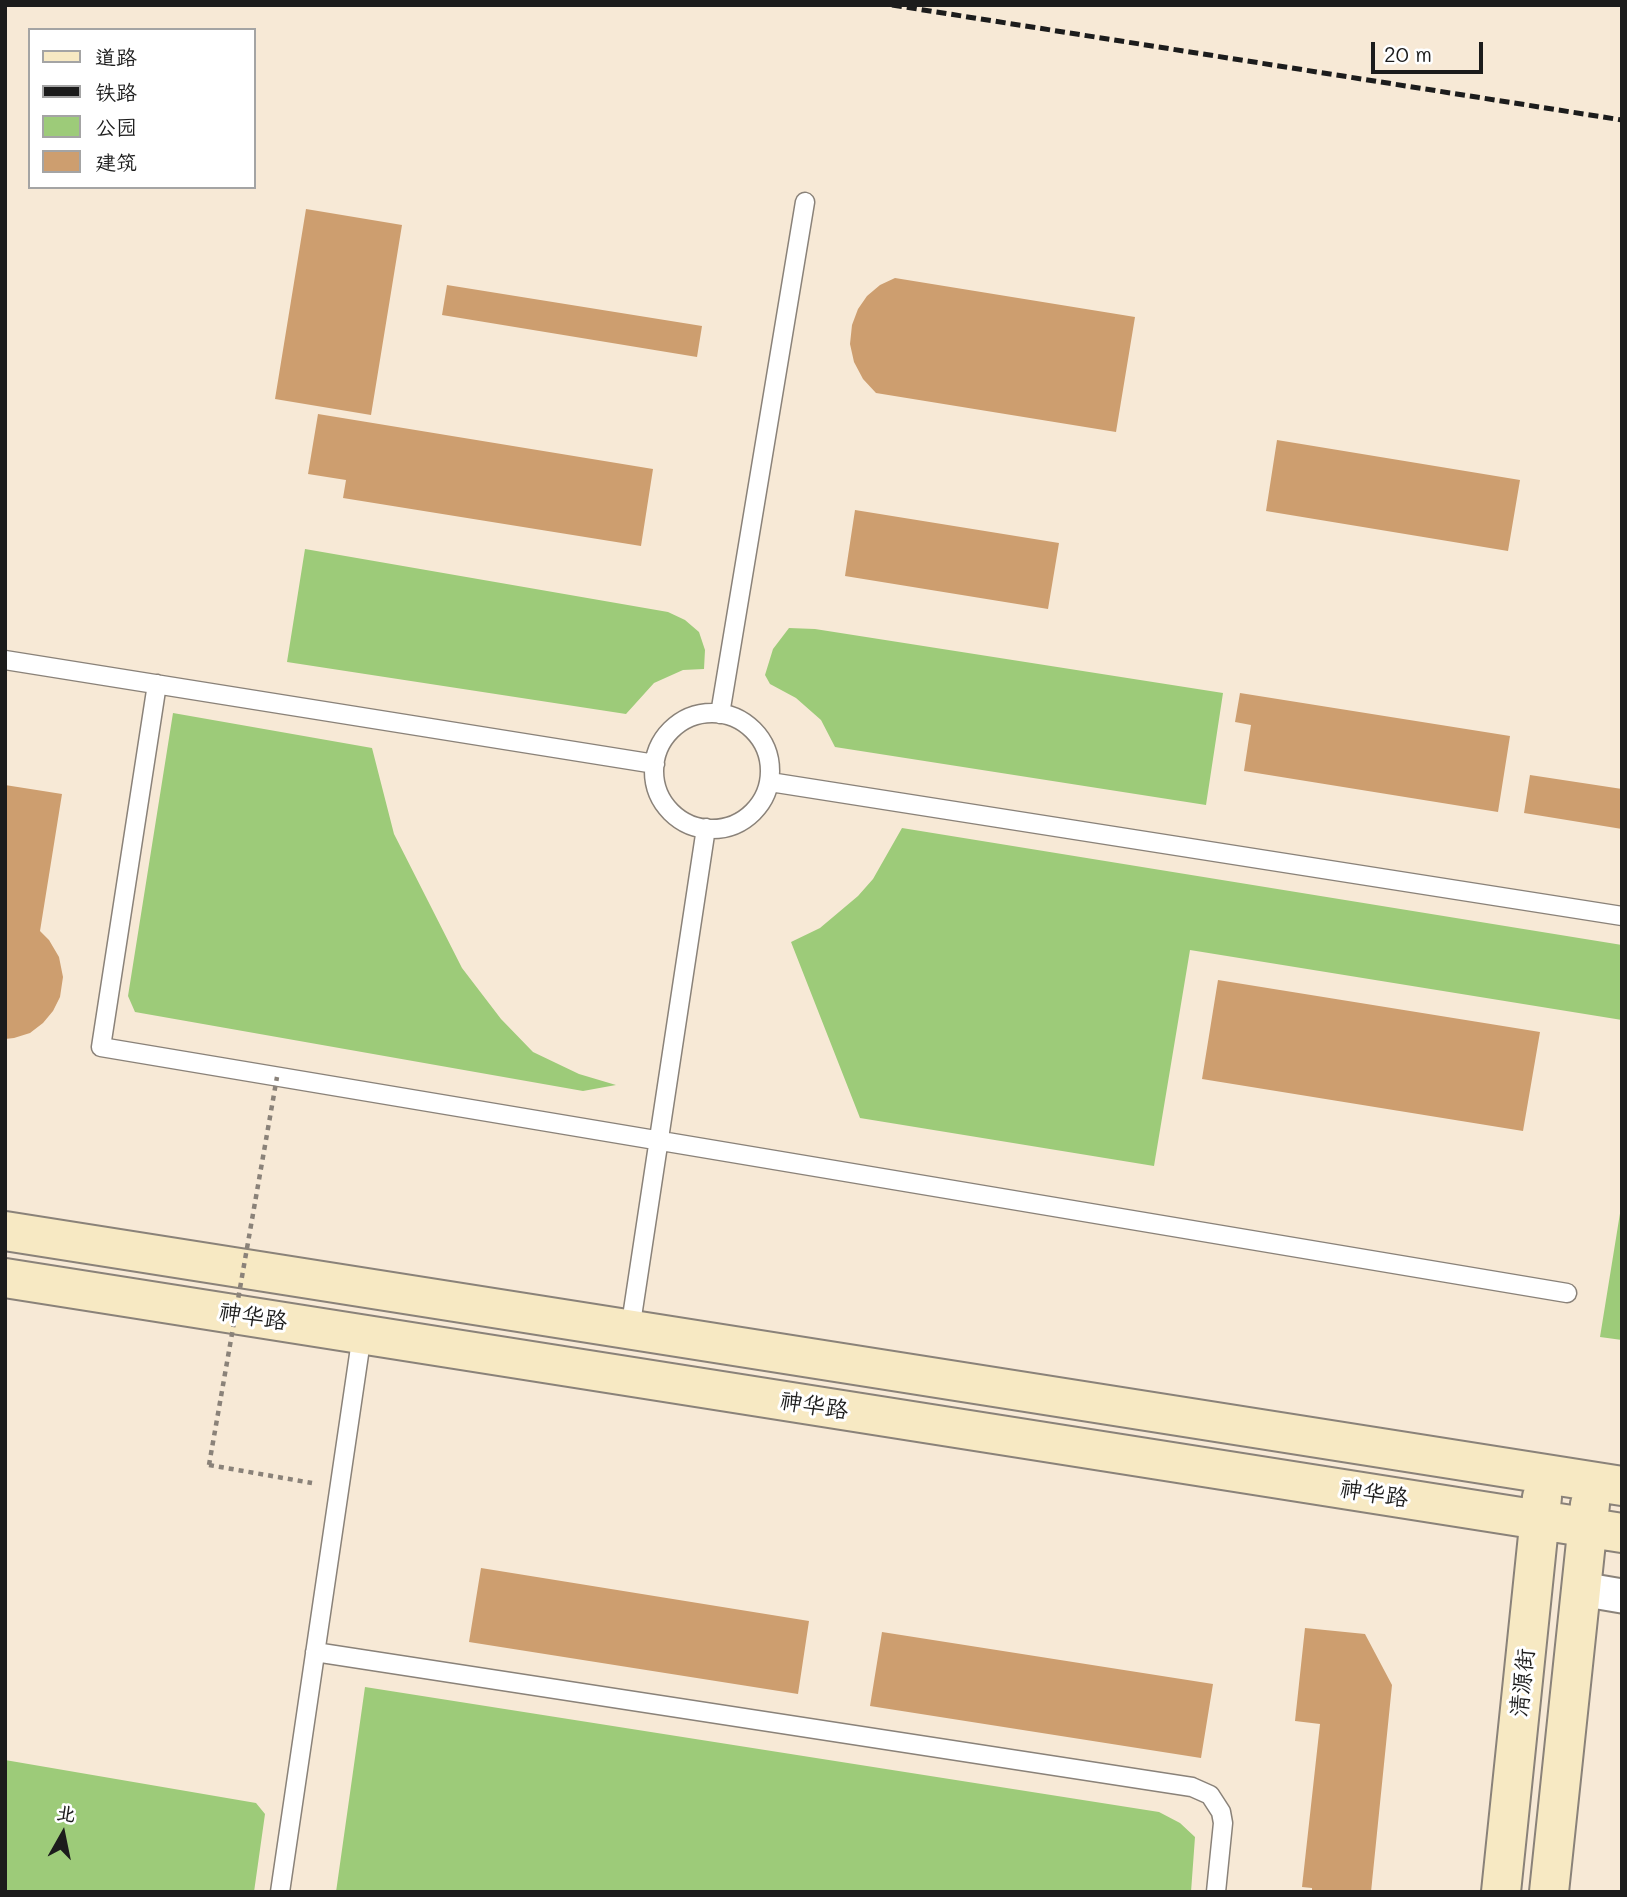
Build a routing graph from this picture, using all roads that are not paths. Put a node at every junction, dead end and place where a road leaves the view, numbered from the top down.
1 (805, 202) dead end
2 (5, 660) edge
3 (157, 684) junction
4 (720, 713) junction
5 (655, 764) junction
6 (770, 782) junction
7 (706, 828) junction
8 (1622, 916) edge
9 (659, 1141) junction
10 (5, 1231) edge
11 (5, 1278) edge
12 (1567, 1293) dead end
13 (630, 1330) junction
14 (362, 1335) junction
15 (1545, 1474) junction
16 (1607, 1484) edge
17 (1540, 1520) junction
18 (1604, 1531) edge
19 (1581, 1589) junction
20 (1622, 1595) edge
21 (315, 1652) junction
22 (280, 1892) edge
23 (1216, 1892) edge
24 (1501, 1892) edge
25 (1549, 1892) edge

1 - 4 lane
2 - 3 lane
3 - 5 lane
3 - 9 lane
4 - 5 lane
4 - 6 lane
5 - 7 lane
6 - 7 lane
6 - 8 lane
7 - 9 lane
9 - 12 lane
9 - 13 lane
10 - 13 main road, 神华路
11 - 14 main road, 神华路
13 - 15 main road, 神华路
14 - 17 main road, 神华路
14 - 21 lane
15 - 16 main road, 神华路
15 - 17 main road, 清源街
16 - 18 main road, 清源街
17 - 18 main road, 神华路
17 - 24 main road, 清源街
18 - 19 main road, 清源街
19 - 20 street
19 - 25 main road, 清源街
21 - 22 lane
21 - 23 lane

